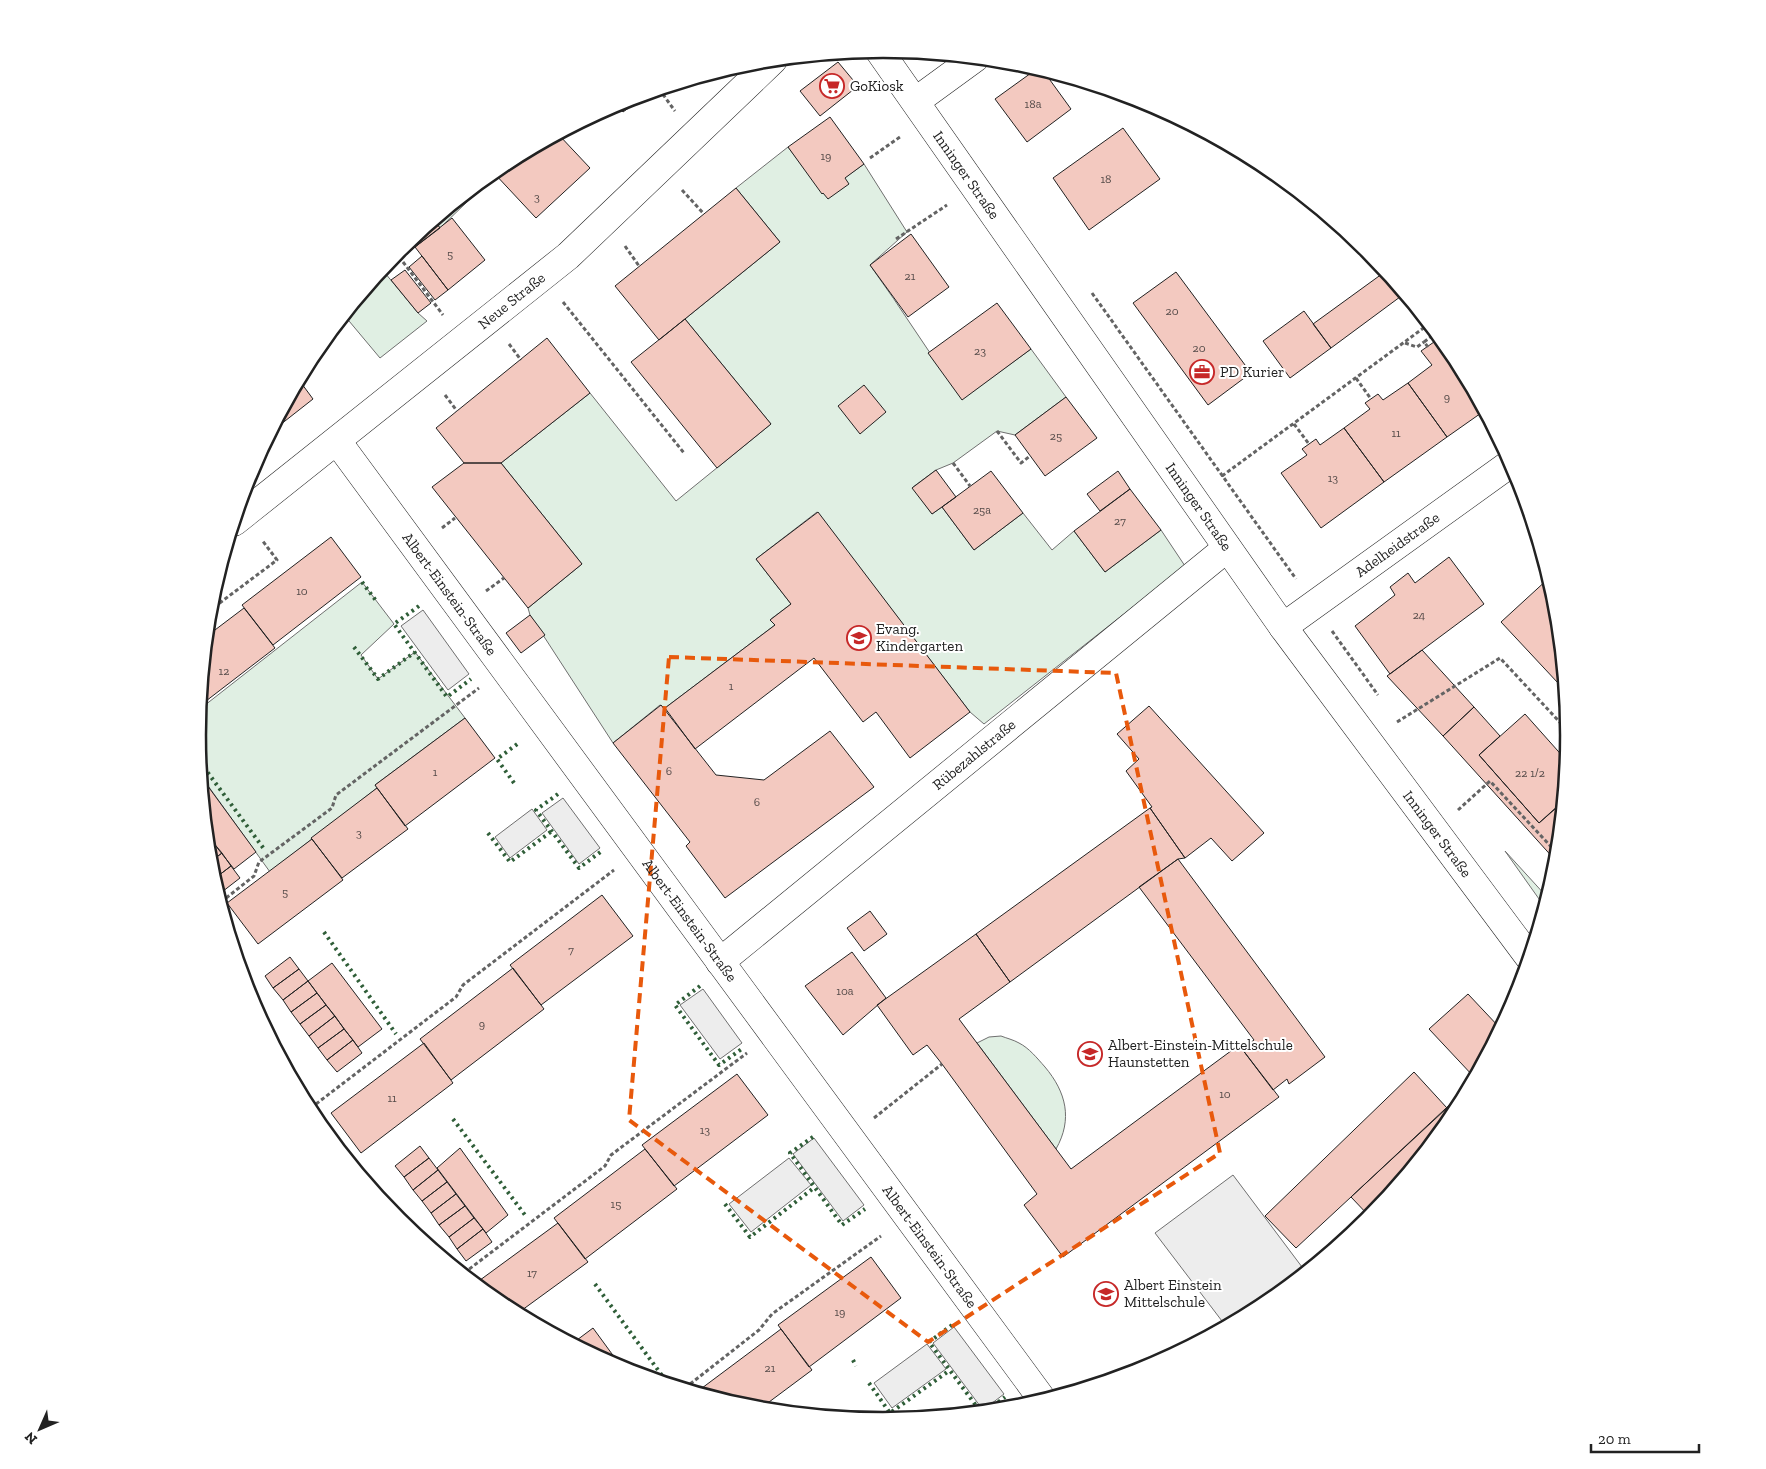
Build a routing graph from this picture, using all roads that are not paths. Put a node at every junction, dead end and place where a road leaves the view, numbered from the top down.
1 (885, 58) edge
2 (968, 63) edge
3 (764, 69) edge
4 (916, 101) junction
5 (337, 441) junction
6 (1505, 468) edge
7 (243, 515) edge
8 (1227, 548) junction
9 (1283, 627) junction
10 (1524, 951) edge
11 (720, 962) junction
12 (1037, 1393) edge

1 - 4 street, Inninger Straße
2 - 4 street
3 - 5 street, Neue Straße
4 - 8 street, Inninger Straße
5 - 7 street, Neue Straße
5 - 11 street, Albert-Einstein-Straße
6 - 9 street, Adelheidstraße
8 - 9 street, Inninger Straße
8 - 11 street, Rübezahlstraße
9 - 10 street, Inninger Straße
11 - 12 street, Albert-Einstein-Straße

